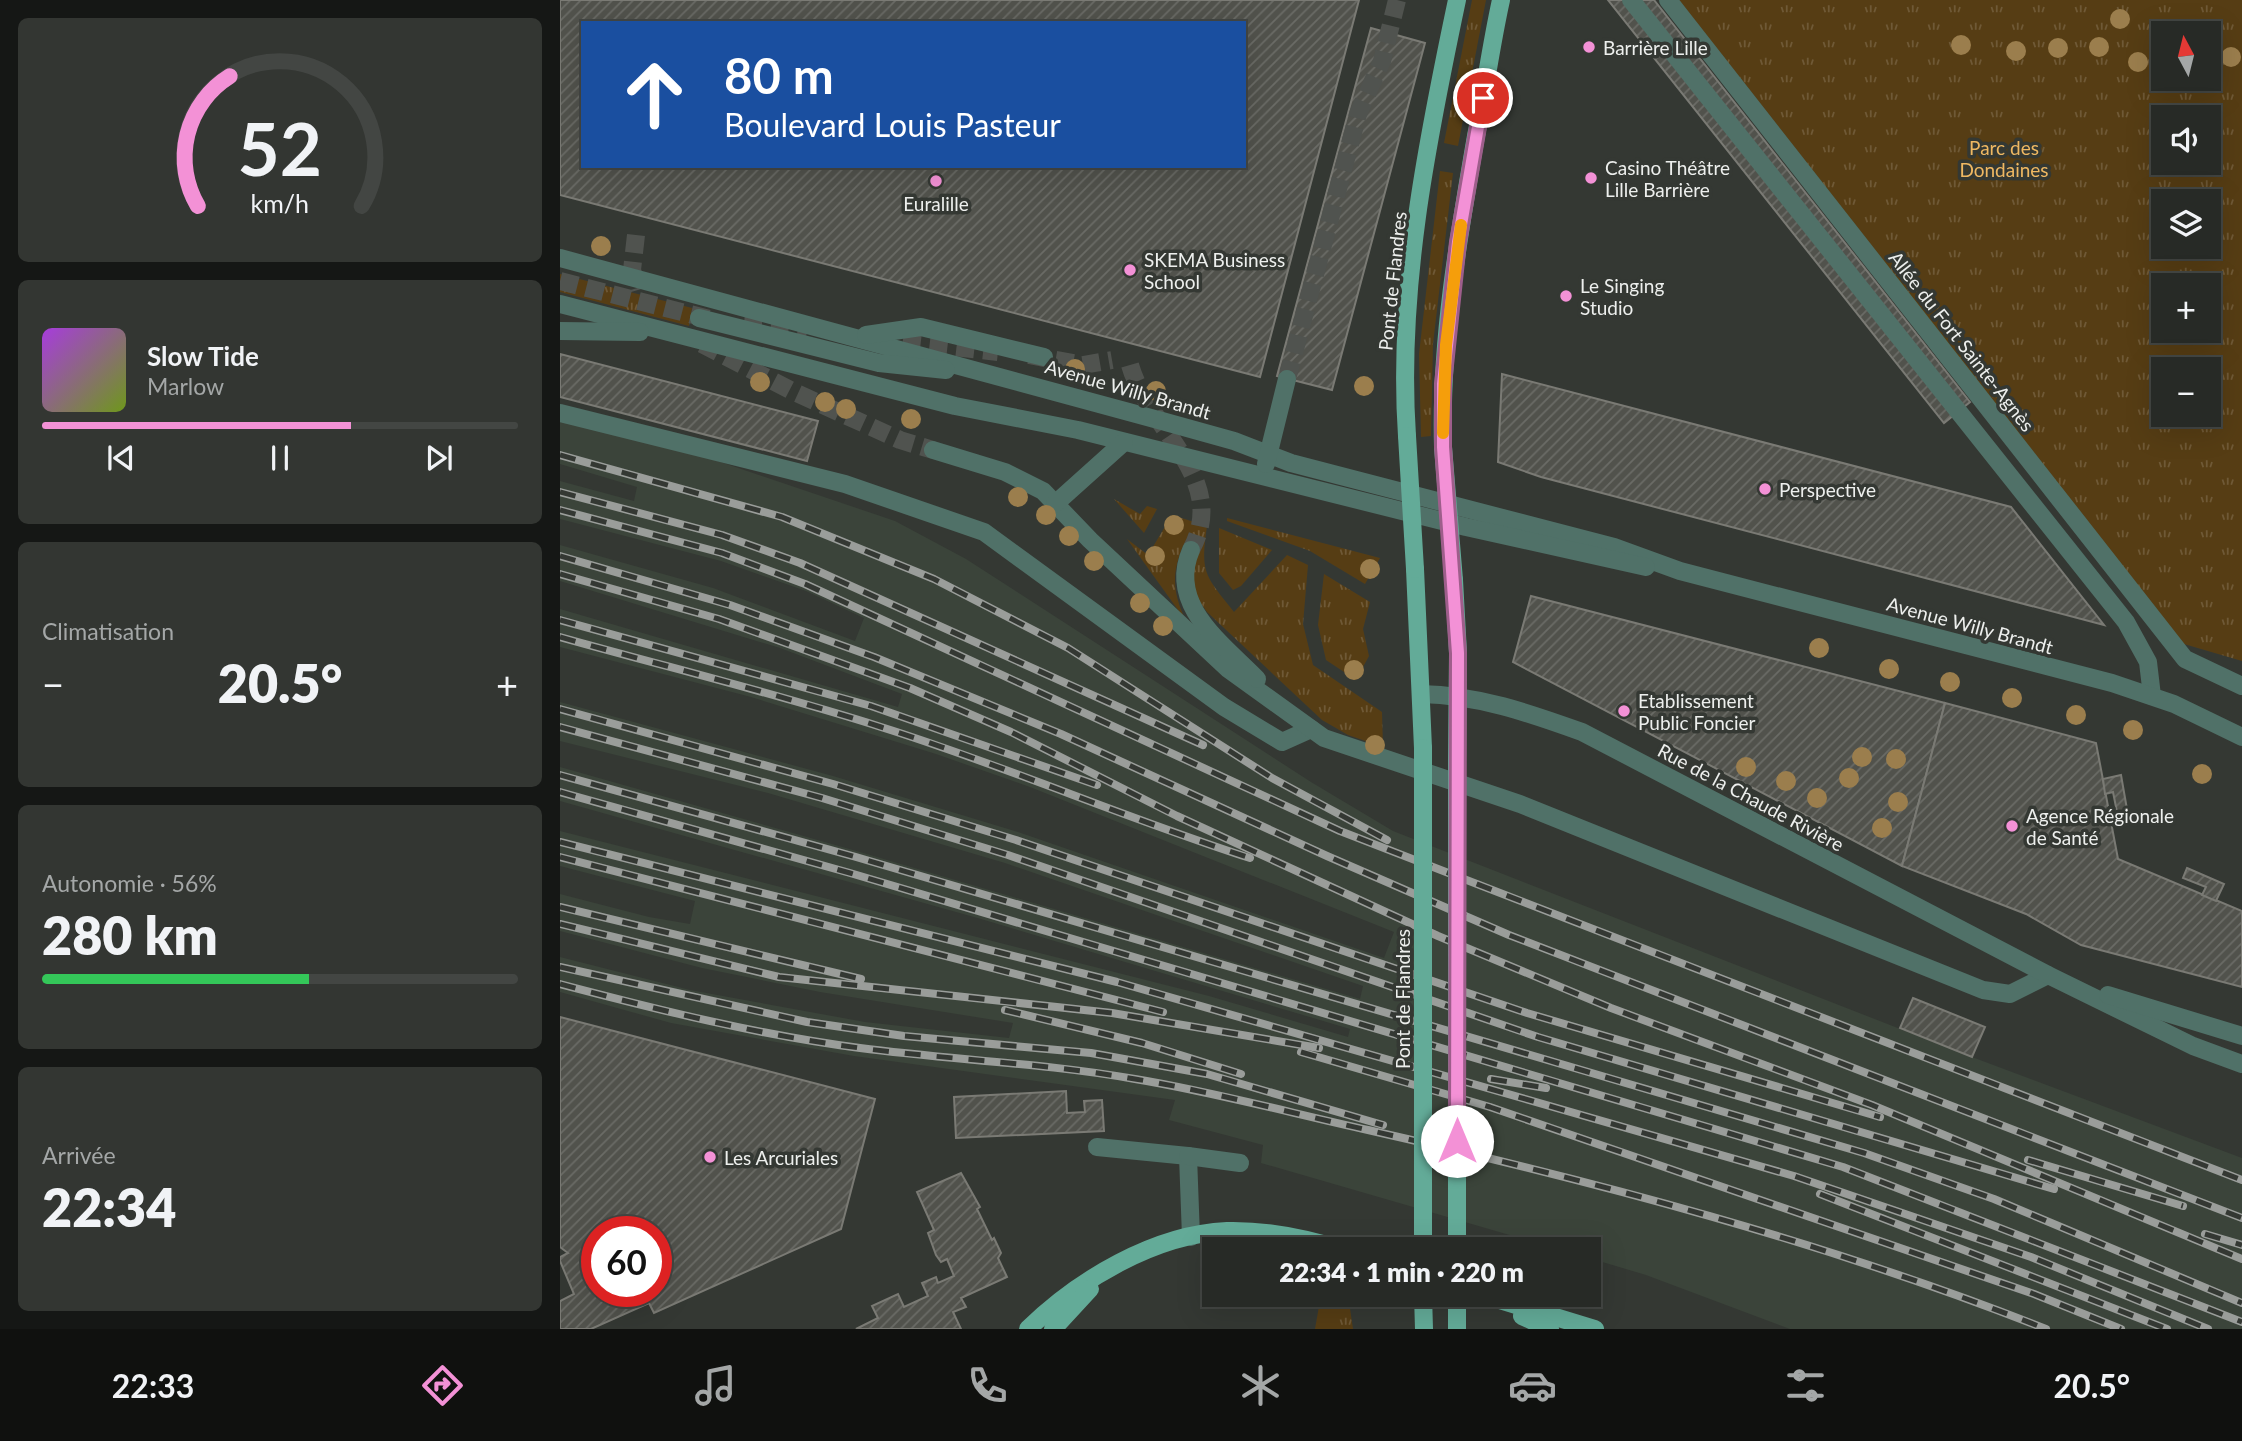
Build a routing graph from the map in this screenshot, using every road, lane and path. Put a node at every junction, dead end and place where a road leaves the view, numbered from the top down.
1 (1457, 0) edge
2 (1501, 0) edge
3 (1631, 0) edge
4 (1668, 0) edge
5 (560, 258) edge
6 (560, 304) edge
7 (699, 318) tunnel mouth
8 (560, 331) edge
9 (672, 332) junction
10 (857, 336) junction
11 (1044, 357) tunnel mouth
12 (998, 375) junction
13 (1287, 379) tunnel mouth
14 (560, 412) edge
15 (1124, 442) junction
16 (933, 450) tunnel mouth
17 (1268, 454) junction
18 (1262, 477) junction
19 (1055, 504) junction
20 (1191, 550) tunnel mouth
21 (1680, 571) junction
22 (2242, 685) edge
23 (1421, 694) junction
24 (1458, 694) junction
25 (2152, 696) junction
26 (1283, 706) junction
27 (1311, 729) junction
28 (2242, 737) edge
29 (2048, 975) junction
30 (2242, 1036) edge
31 (2242, 1065) edge
32 (1097, 1147) dead end
33 (1188, 1156) junction
34 (1240, 1163) dead end
35 (1191, 1237) junction
36 (1293, 1237) edge
37 (1423, 1237) edge
38 (1457, 1237) edge
39 (1107, 1271) junction
40 (1457, 1307) edge
41 (1505, 1307) edge
42 (1521, 1307) edge
43 (1457, 1328) edge
44 (1028, 1329) edge
45 (1053, 1329) edge
46 (1550, 1329) edge
47 (1595, 1329) edge

1 - 23 main road, Pont de Flandres, bridge
2 - 24 main road, bridge
3 - 25 street
4 - 22 street, Allée du Fort Sainte-Agnès
5 - 10 street, Avenue Willy Brandt
6 - 9 street, Avenue Willy Brandt
7 - 12 street
8 - 9 street
9 - 15 street, Avenue Willy Brandt
10 - 11 street
10 - 12 street, Avenue Willy Brandt
12 - 17 street, Avenue Willy Brandt
13 - 17 street
14 - 27 street
15 - 18 street, Avenue Willy Brandt
15 - 19 street
16 - 19 street
17 - 18 street
17 - 21 street, Avenue Willy Brandt
18 - 21 street, Avenue Willy Brandt
19 - 26 street
20 - 26 street
21 - 25 street, Avenue Willy Brandt
23 - 24 street, Rue de la Chaude Rivière
23 - 37 main road, Pont de Flandres, bridge
24 - 29 street, Rue de la Chaude Rivière
24 - 38 main road, bridge
25 - 28 street, Avenue Willy Brandt
26 - 27 street
27 - 29 street
29 - 30 street, Rue de la Chaude Rivière
29 - 31 street, Rue de la Chaude Rivière
32 - 33 street
33 - 34 street
33 - 35 street
35 - 36 main road
35 - 39 main road
39 - 44 main road
39 - 45 main road
40 - 43 main road
41 - 46 main road
42 - 47 main road

